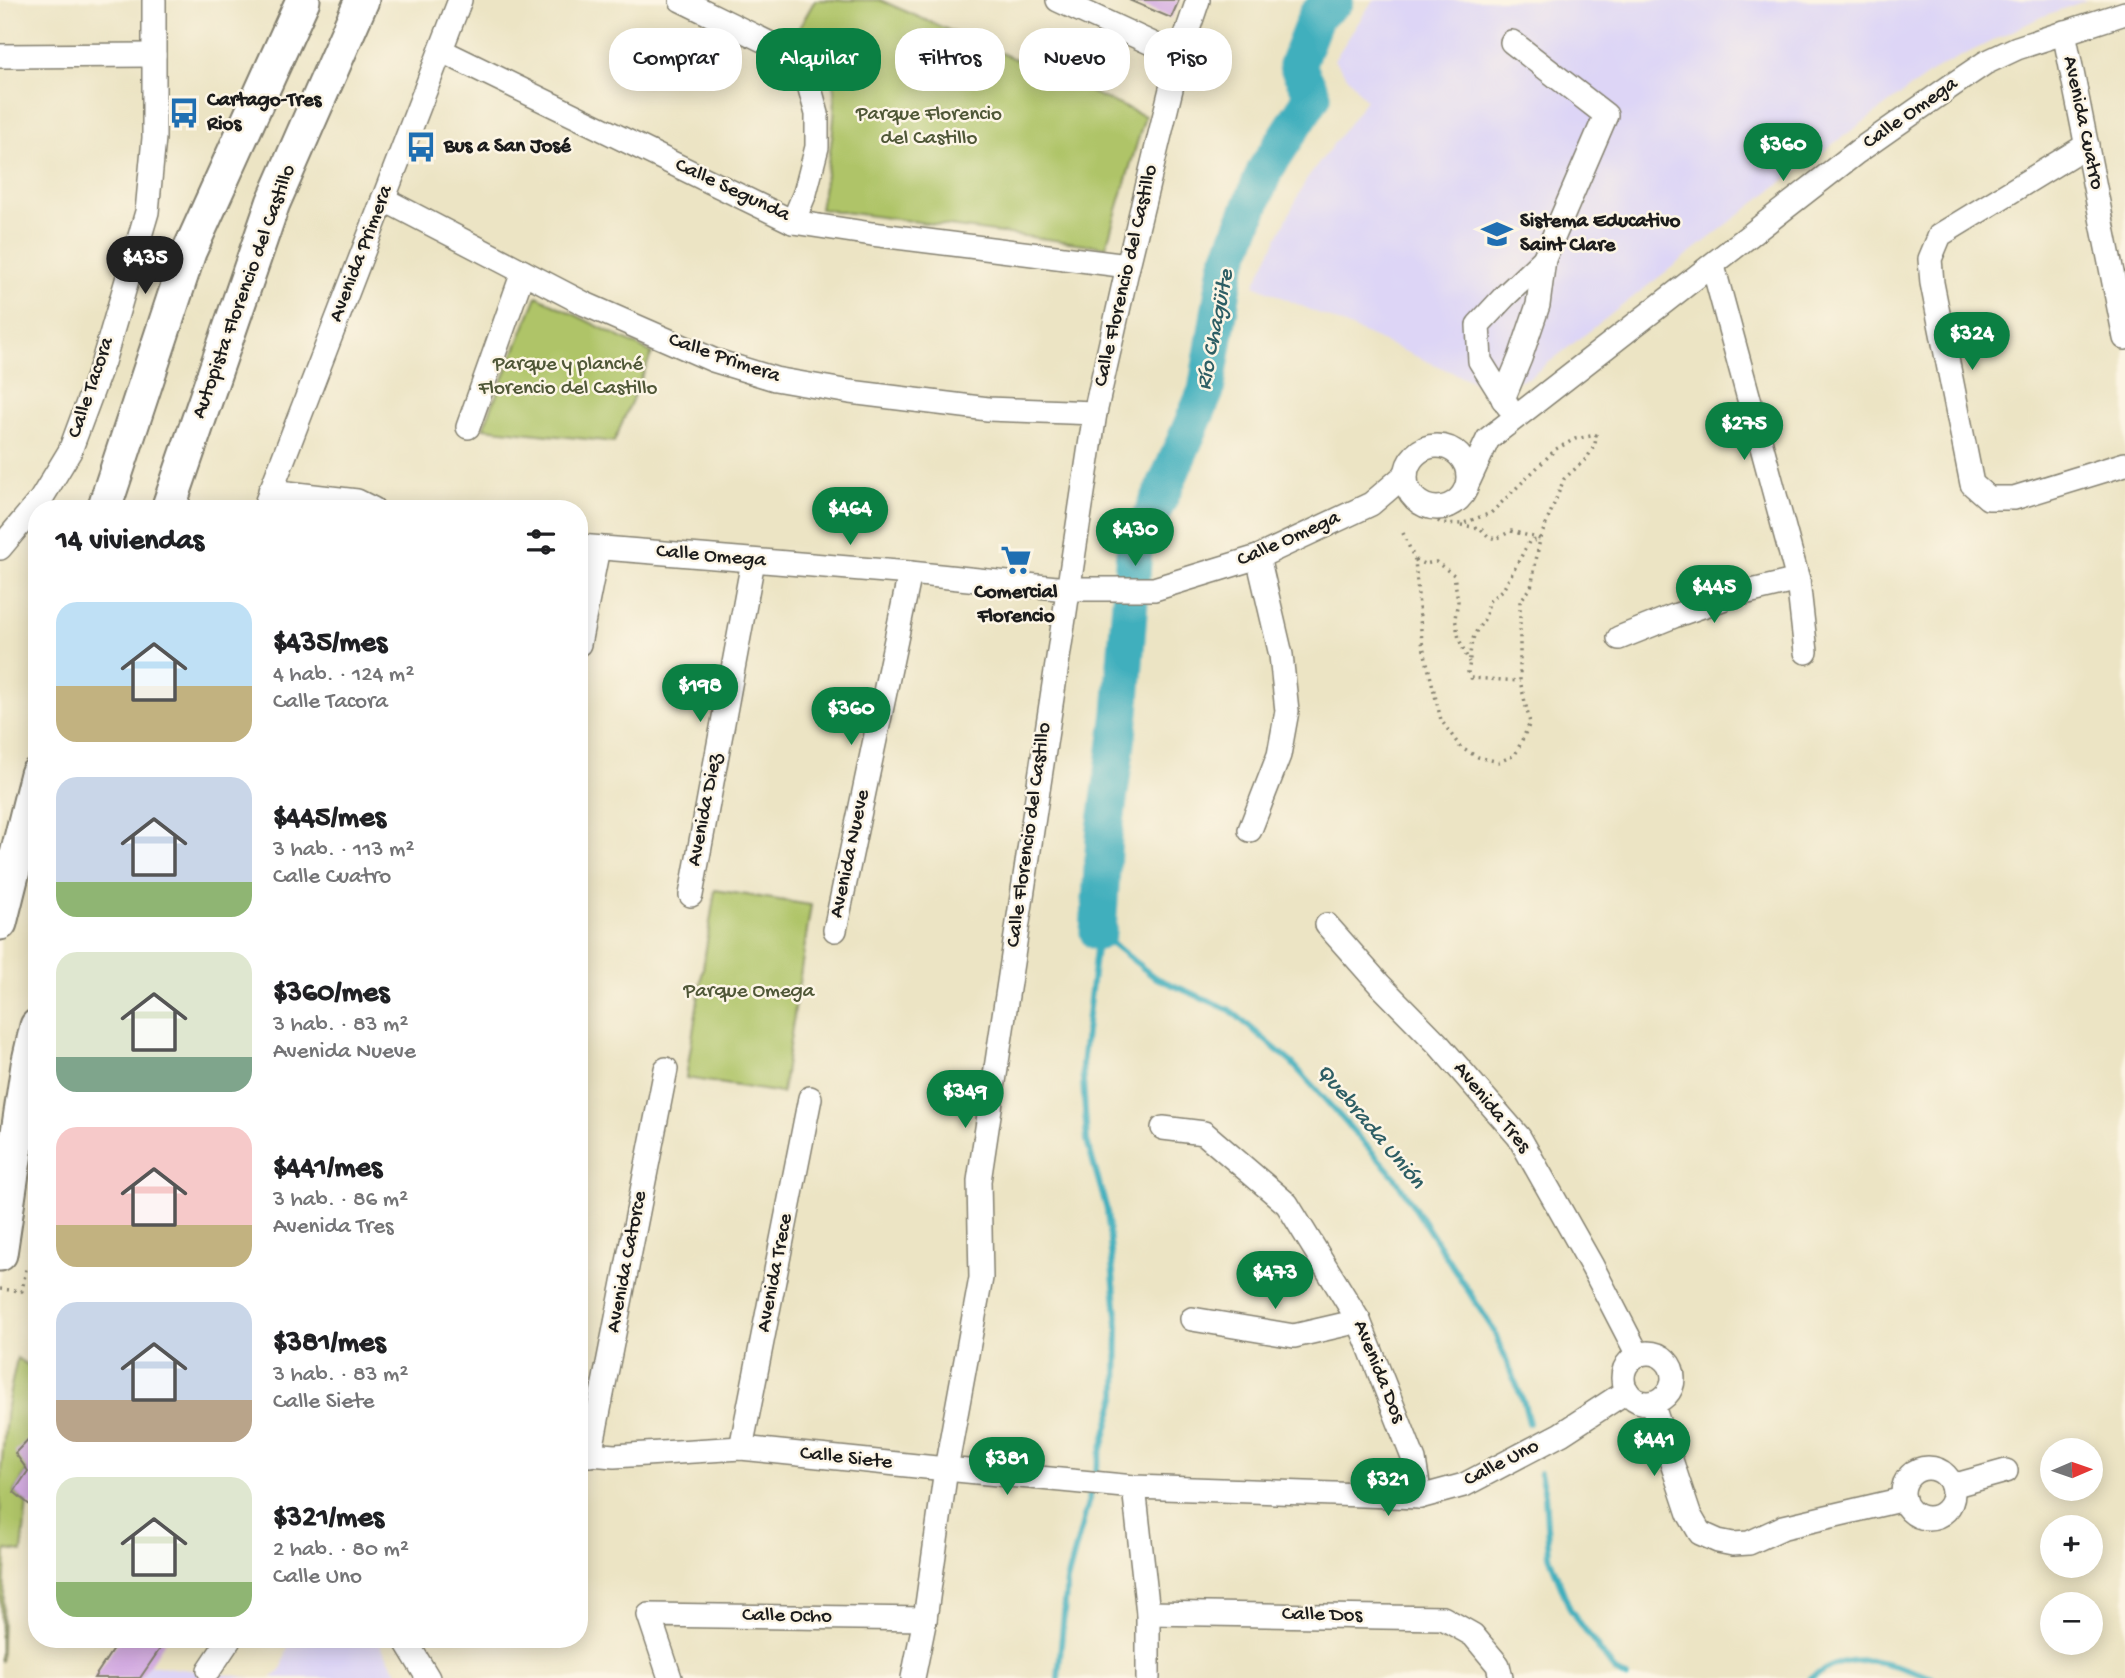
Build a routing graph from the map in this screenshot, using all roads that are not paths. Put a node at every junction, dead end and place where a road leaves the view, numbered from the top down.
1 (154, 0) edge
2 (303, 0) edge
3 (362, 0) edge
4 (460, 0) edge
5 (681, 0) edge
6 (1058, 0) edge
7 (1198, 0) edge
8 (2125, 13) edge
9 (1188, 28) edge
10 (2064, 32) junction
11 (1144, 40) edge
12 (1512, 42) dead end
13 (442, 51) junction
14 (154, 55) junction
15 (0, 56) edge
16 (1170, 91) edge
17 (2087, 145) junction
18 (383, 199) junction
19 (793, 222) junction
20 (1544, 259) junction
21 (1128, 265) junction
22 (1713, 266) junction
23 (523, 272) junction
24 (2125, 338) edge
25 (1509, 408) junction
26 (1095, 413) junction
27 (468, 427) dead end
28 (1488, 439) junction
29 (1450, 448) junction
30 (2125, 464) edge
31 (1406, 474) junction
32 (1469, 480) junction
33 (40, 500) edge
34 (107, 500) edge
35 (171, 500) edge
36 (267, 500) edge
37 (1371, 504) junction
38 (1427, 511) junction
39 (28, 515) edge
40 (588, 547) edge
41 (0, 548) edge
42 (1258, 557) junction
43 (753, 561) junction
44 (910, 573) junction
45 (1798, 580) junction
46 (1067, 590) junction
47 (1619, 638) dead end
48 (1806, 652) dead end
49 (28, 810) edge
50 (1250, 830) dead end
51 (691, 895) dead end
52 (0, 923) edge
53 (1327, 925) dead end
54 (835, 930) dead end
55 (666, 1069) dead end
56 (28, 1072) edge
57 (810, 1098) dead end
58 (1163, 1128) dead end
59 (0, 1254) edge
60 (1192, 1319) dead end
61 (1359, 1321) junction
62 (1638, 1355) junction
63 (1627, 1391) junction
64 (1651, 1402) junction
65 (588, 1440) edge
66 (741, 1448) junction
67 (588, 1454) edge
68 (946, 1469) junction
69 (2006, 1471) dead end
70 (1123, 1485) junction
71 (1952, 1486) junction
72 (1420, 1497) junction
73 (1904, 1499) junction
74 (1148, 1613) junction
75 (925, 1619) junction
76 (224, 1648) edge
77 (410, 1648) edge
78 (209, 1670) dead end
79 (428, 1678) edge
80 (670, 1678) edge
81 (913, 1678) edge
82 (1148, 1678) edge
83 (1501, 1678) edge

1 - 14 street, Calle Tacora
2 - 34 highway
3 - 35 highway, Autopista Florencio del Castillo
4 - 13 street, Avenida Primera
5 - 19 street
6 - 11 street
7 - 9 street, Calle Florencio del Castillo
8 - 10 street, Calle Omega
10 - 17 street, Avenida Cuatro
10 - 22 street, Calle Omega
12 - 20 street
13 - 18 street, Avenida Primera
13 - 19 street, Calle Segunda
14 - 15 street
14 - 33 street, Calle Tacora
16 - 21 street, Calle Florencio del Castillo
17 - 24 street, Avenida Cuatro
17 - 30 street
18 - 23 street, Calle Primera
18 - 36 street, Avenida Primera
19 - 21 street, Calle Segunda
20 - 25 street
20 - 25 street
21 - 26 street, Calle Florencio del Castillo
22 - 25 street, Calle Omega
22 - 45 street
23 - 26 street, Calle Primera
23 - 27 street
25 - 28 street, Calle Omega
26 - 46 street, Calle Florencio del Castillo
28 - 29 street, Calle Omega
28 - 32 street, Calle Omega
29 - 31 street
29 - 32 street
31 - 37 street, Calle Omega
31 - 38 street
32 - 38 street
37 - 38 street, Calle Omega
37 - 42 street, Calle Omega
39 - 41 street, Calle Tacora
40 - 43 street, Calle Omega
42 - 46 street, Calle Omega
42 - 50 street
43 - 44 street, Calle Omega
43 - 51 street, Avenida Diez
44 - 46 street, Calle Omega
44 - 54 street, Avenida Nueve
45 - 47 street
45 - 48 street
46 - 68 street, Calle Florencio del Castillo
49 - 52 highway
53 - 62 street, Avenida Tres
55 - 65 street, Avenida Catorce
56 - 59 highway
57 - 66 street, Avenida Trece
58 - 61 street, Avenida Dos
60 - 61 street
61 - 72 street, Avenida Dos
62 - 63 street
62 - 64 street
63 - 64 street
63 - 72 street, Calle Uno
64 - 73 street
66 - 67 street, Calle Siete
66 - 68 street, Calle Siete
68 - 70 street, Calle Siete
68 - 75 street, Calle Florencio del Castillo
69 - 71 street
70 - 72 street, Calle Uno
70 - 74 street
71 - 73 street
71 - 73 street
74 - 82 street
74 - 83 street, Calle Dos
75 - 80 street, Calle Ocho
75 - 81 street, Calle Florencio del Castillo
76 - 78 street
77 - 79 street

